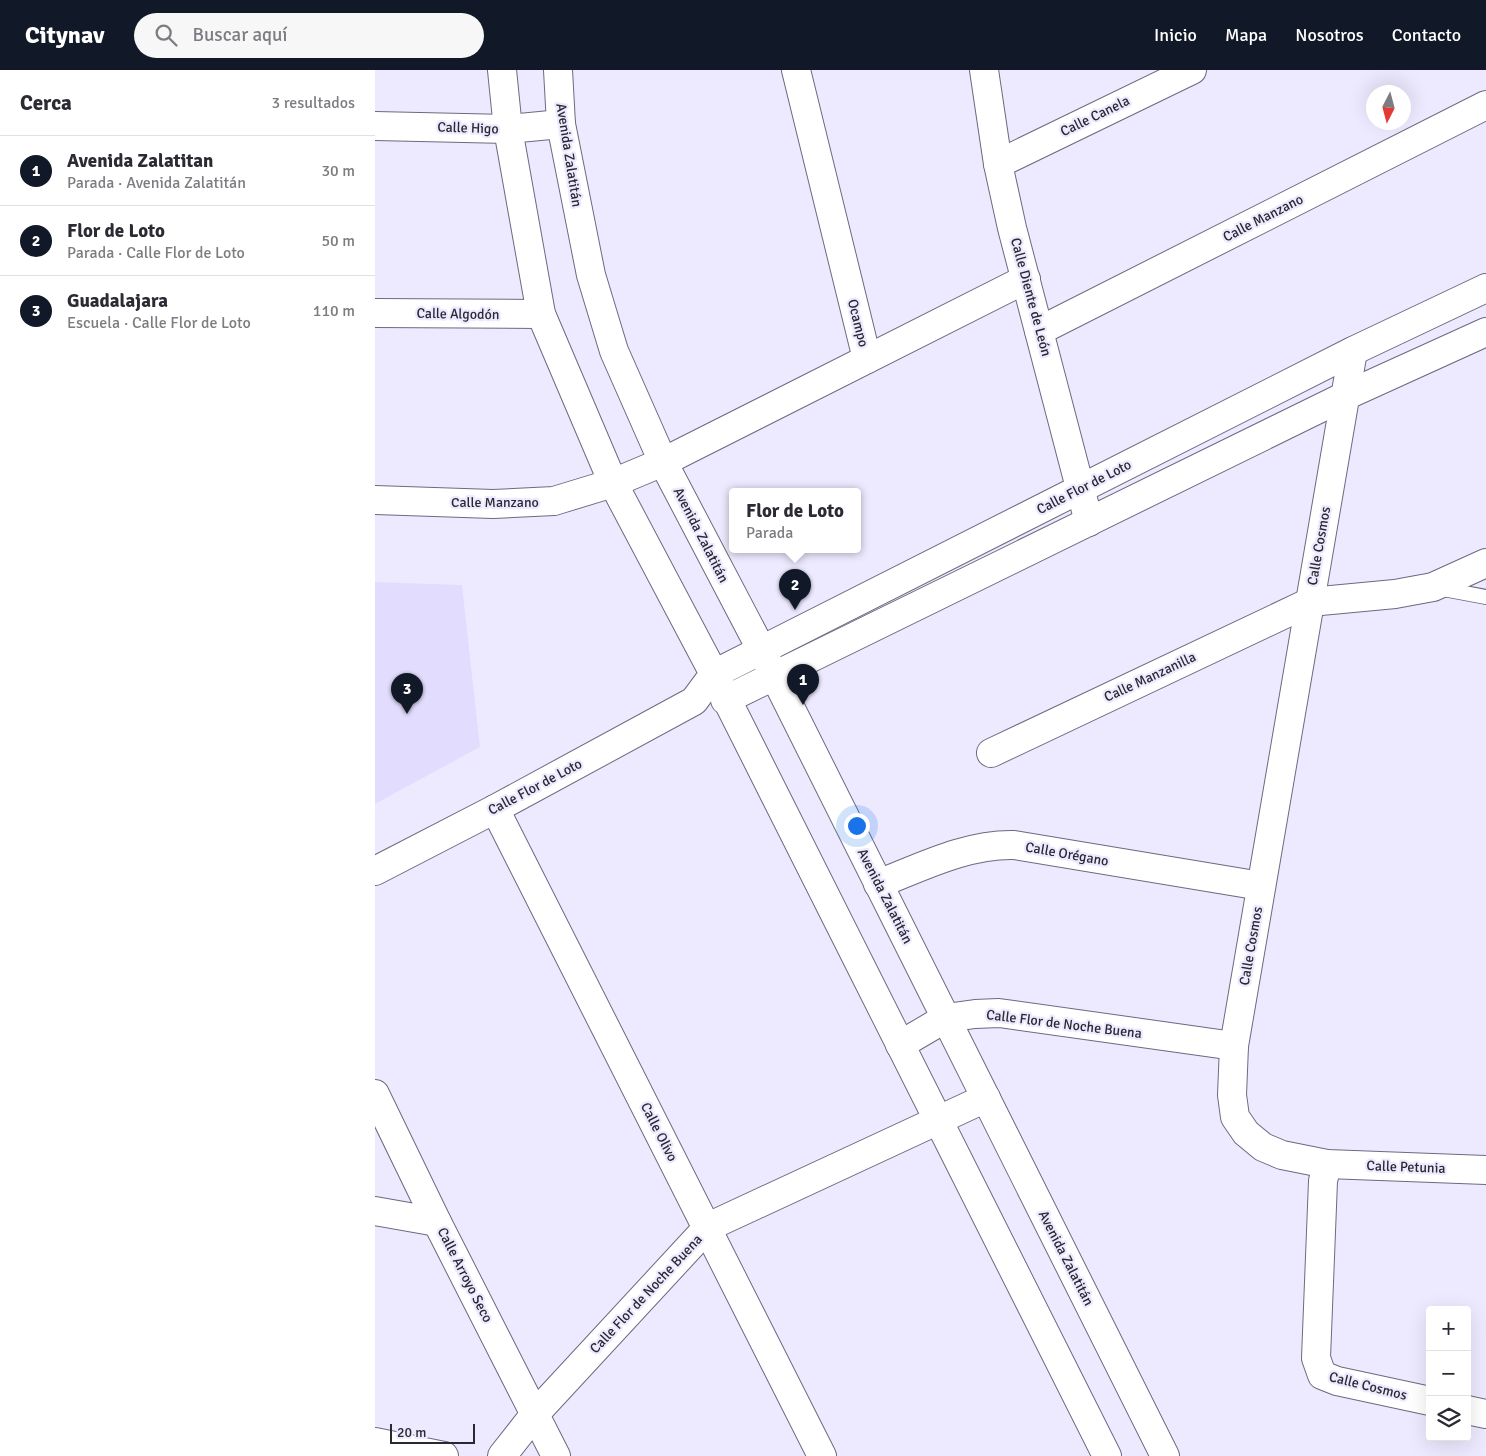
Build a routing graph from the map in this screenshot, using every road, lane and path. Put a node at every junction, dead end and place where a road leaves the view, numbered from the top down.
1 (502, 70) edge
2 (558, 70) edge
3 (796, 70) edge
4 (984, 70) edge
5 (1192, 70) edge
6 (1150, 79) edge
7 (1486, 105) edge
8 (561, 124) junction
9 (375, 126) edge
10 (508, 129) junction
11 (998, 164) junction
12 (1026, 279) junction
13 (1486, 288) edge
14 (375, 313) edge
15 (541, 314) junction
16 (1039, 331) junction
17 (1486, 332) edge
18 (1353, 351) junction
19 (867, 359) junction
20 (1345, 396) junction
21 (663, 462) junction
22 (613, 483) junction
23 (1081, 488) junction
24 (375, 500) edge
25 (1089, 522) junction
26 (1486, 564) edge
27 (1433, 587) junction
28 (1486, 597) edge
29 (1310, 602) junction
30 (761, 649) junction
31 (714, 674) junction
32 (775, 677) junction
33 (725, 700) junction
34 (694, 701) junction
35 (991, 753) dead end
36 (495, 809) junction
37 (375, 871) edge
38 (879, 884) junction
39 (1261, 886) junction
40 (946, 1018) junction
41 (900, 1045) junction
42 (1234, 1046) junction
43 (375, 1094) edge
44 (986, 1098) junction
45 (938, 1120) junction
46 (1327, 1164) junction
47 (1486, 1170) edge
48 (375, 1211) edge
49 (437, 1222) junction
50 (708, 1227) junction
51 (1426, 1401) edge
52 (1471, 1411) edge
53 (535, 1414) junction
54 (1486, 1414) edge
55 (375, 1442) edge
56 (444, 1456) edge
57 (502, 1456) edge
58 (556, 1456) edge
59 (822, 1456) edge
60 (1107, 1456) edge
61 (1165, 1456) edge

1 - 10 street
2 - 8 street, Avenida Zalatitán
3 - 19 street, Ocampo
4 - 11 street, Calle Diente de León
5 - 6 street, Calle Canela
6 - 11 street, Calle Canela
7 - 16 street, Calle Manzano
8 - 10 street, Calle Higo
8 - 21 street, Avenida Zalatitán
9 - 10 street, Calle Higo
10 - 15 street
11 - 12 street, Calle Diente de León
12 - 16 street, Calle Diente de León
12 - 19 street
13 - 18 street, Calle Flor de Loto
14 - 15 street, Calle Algodón
15 - 22 street
16 - 23 street, Calle Diente de León
17 - 20 street, Calle Flor de Loto
18 - 20 street, Calle Cosmos
18 - 23 street, Calle Flor de Loto
19 - 21 street, Ocampo
20 - 25 street, Calle Flor de Loto
20 - 29 street, Calle Cosmos
21 - 22 street, Ocampo
21 - 30 street, Avenida Zalatitán
22 - 24 street, Calle Manzano
22 - 31 street
23 - 25 street, Calle Diente de León
23 - 30 street, Calle Flor de Loto
25 - 32 street, Calle Flor de Loto
26 - 27 street, Calle Manzanilla
27 - 28 lane
27 - 29 street, Calle Manzanilla
29 - 35 street, Calle Manzanilla
29 - 39 street, Calle Cosmos
30 - 31 street, Calle Flor de Loto
30 - 32 street, Avenida Zalatitán
31 - 33 street
31 - 34 street, Calle Flor de Loto
32 - 33 street, Calle Flor de Loto
32 - 38 street, Avenida Zalatitán
33 - 34 street, Calle Flor de Loto
33 - 41 street
34 - 36 street, Calle Flor de Loto
36 - 37 street, Calle Flor de Loto
36 - 50 street, Calle Olivo
38 - 39 street, Calle Orégano
38 - 40 street, Avenida Zalatitán
39 - 42 street, Calle Cosmos
40 - 41 street, Calle Flor de Noche Buena
40 - 42 street, Calle Flor de Noche Buena
40 - 44 street, Avenida Zalatitán
41 - 45 street
42 - 46 street, Calle Cosmos
43 - 49 street, Calle Arroyo Seco
44 - 45 street, Calle Flor de Noche Buena
44 - 61 street, Avenida Zalatitán
45 - 50 street, Calle Flor de Noche Buena
45 - 60 street
46 - 47 street, Calle Petunia
46 - 51 street, Calle Cosmos
48 - 49 street
49 - 53 street, Calle Arroyo Seco
50 - 53 street, Calle Flor de Noche Buena
50 - 59 street, Calle Olivo
52 - 54 street
53 - 57 street, Calle Flor de Noche Buena
53 - 58 street, Calle Arroyo Seco
55 - 56 street

